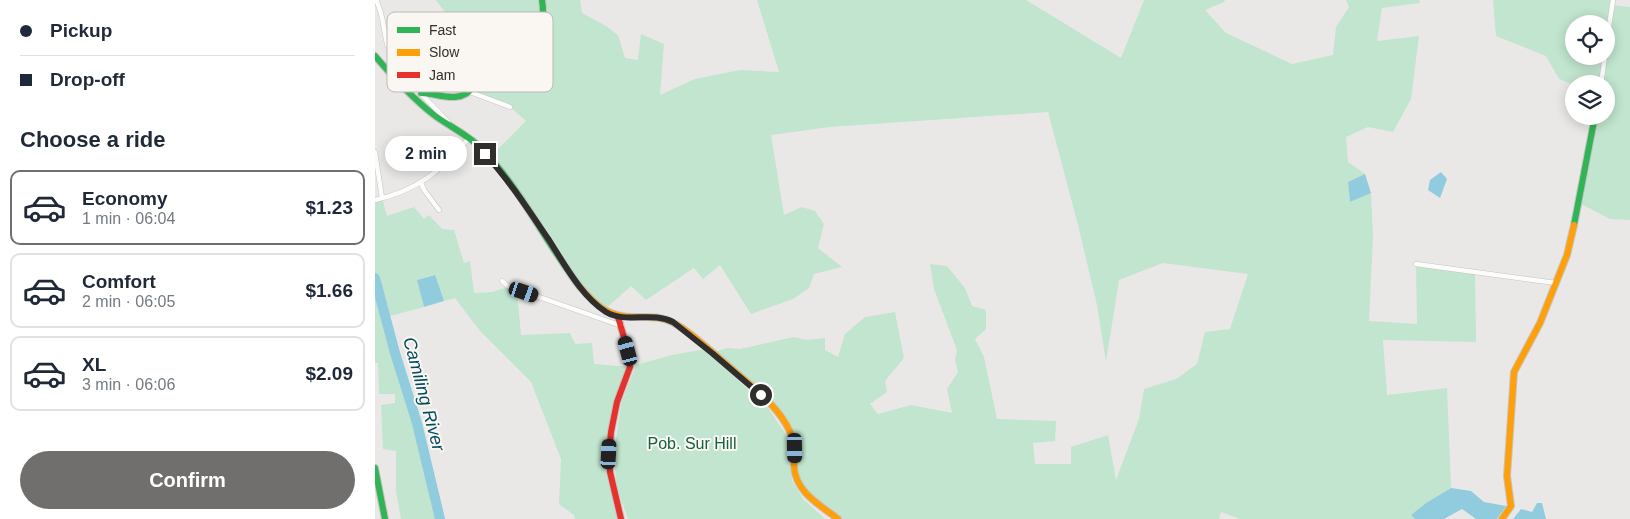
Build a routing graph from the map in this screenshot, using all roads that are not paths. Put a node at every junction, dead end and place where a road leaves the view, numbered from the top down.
1 (375, 0) edge
2 (1613, 0) edge
3 (1611, 15) edge
4 (387, 44) edge
5 (375, 56) edge
6 (387, 71) edge
7 (409, 92) edge
8 (470, 92) joint
9 (421, 93) joint
10 (510, 107) dead end
11 (1593, 125) edge
12 (451, 126) junction
13 (469, 138) junction
14 (375, 152) edge
15 (421, 182) junction
16 (382, 198) junction
17 (375, 200) edge
18 (439, 210) dead end
19 (1416, 264) dead end
20 (502, 281) dead end
21 (1555, 283) junction
22 (618, 317) junction
23 (622, 326) junction
24 (375, 468) edge
25 (385, 519) edge
26 (621, 519) edge
27 (838, 519) edge
28 (1502, 519) edge

1 - 4 street
2 - 3 street
5 - 6 street
7 - 12 street
8 - 9 street
8 - 10 street
9 - 12 street
11 - 21 street
12 - 13 street
13 - 15 street
13 - 22 street
14 - 16 street
15 - 16 street
15 - 18 street
16 - 17 street
19 - 21 street
20 - 23 street
21 - 28 street
22 - 23 street
22 - 27 street
23 - 26 street
24 - 25 street

